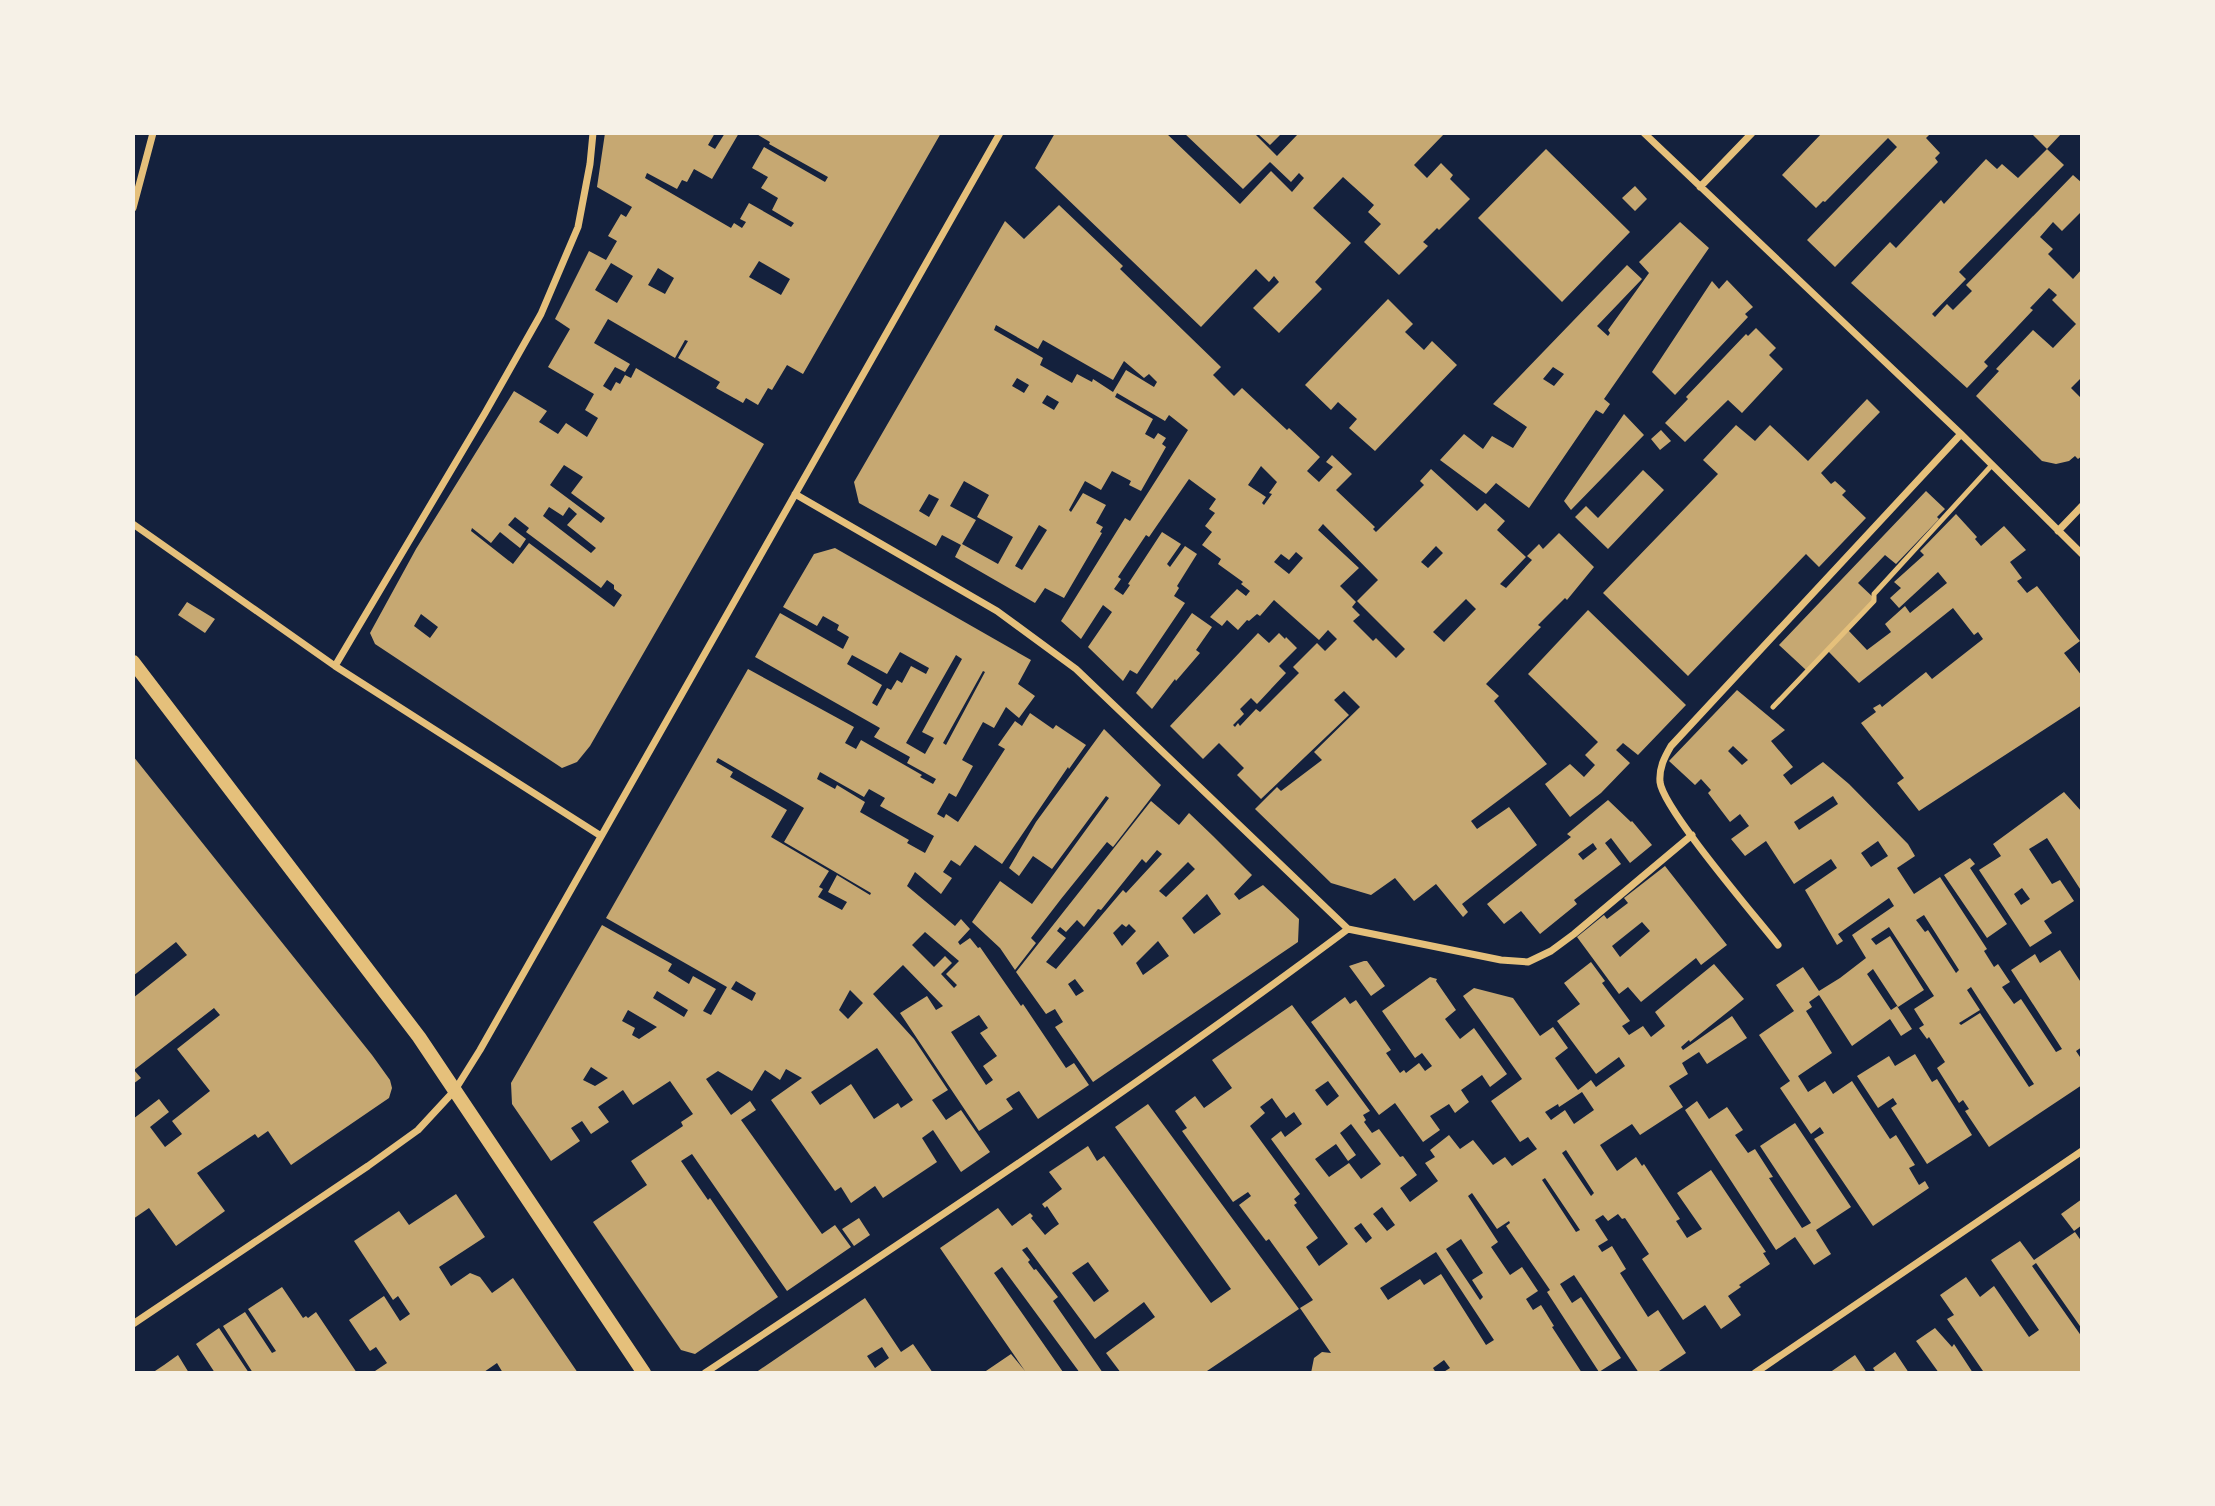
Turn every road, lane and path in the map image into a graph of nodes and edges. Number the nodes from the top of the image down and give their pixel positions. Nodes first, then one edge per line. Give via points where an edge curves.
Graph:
1 (153, 133) edge
2 (593, 133) edge
3 (1000, 133) edge
4 (1644, 133) edge
5 (1752, 133) edge
6 (1700, 187) junction
7 (133, 208) edge
8 (1961, 435) junction
9 (1992, 465) junction
10 (795, 494) junction
11 (2082, 506) edge
12 (133, 524) edge
13 (2058, 531) junction
14 (2082, 554) edge
15 (133, 662) edge
16 (335, 666) junction
17 (1773, 707) dead end
18 (1692, 835) junction
19 (601, 836) junction
20 (1348, 929) junction
21 (1778, 945) dead end
22 (455, 1090) junction
23 (2082, 1151) edge
24 (133, 1324) edge
25 (644, 1373) edge
26 (705, 1373) edge
27 (1755, 1373) edge

1 - 7 street
2 - 16 street via 578,226 541,314
3 - 10 street
4 - 6 street
5 - 6 street
6 - 8 street
8 - 9 street
8 - 18 street via 1671,746 1662,763 1660,783
9 - 13 street
9 - 17 lane via 1874,594 1874,601
10 - 19 street
10 - 20 street via 997,611 1076,669
11 - 13 street
12 - 16 street
13 - 14 street
15 - 22 main road
16 - 19 street
18 - 20 street via 1574,934 1528,962
18 - 21 street
19 - 22 street
20 - 26 street via 1117,1095
22 - 24 street via 407,1139
22 - 25 main road
23 - 27 street

